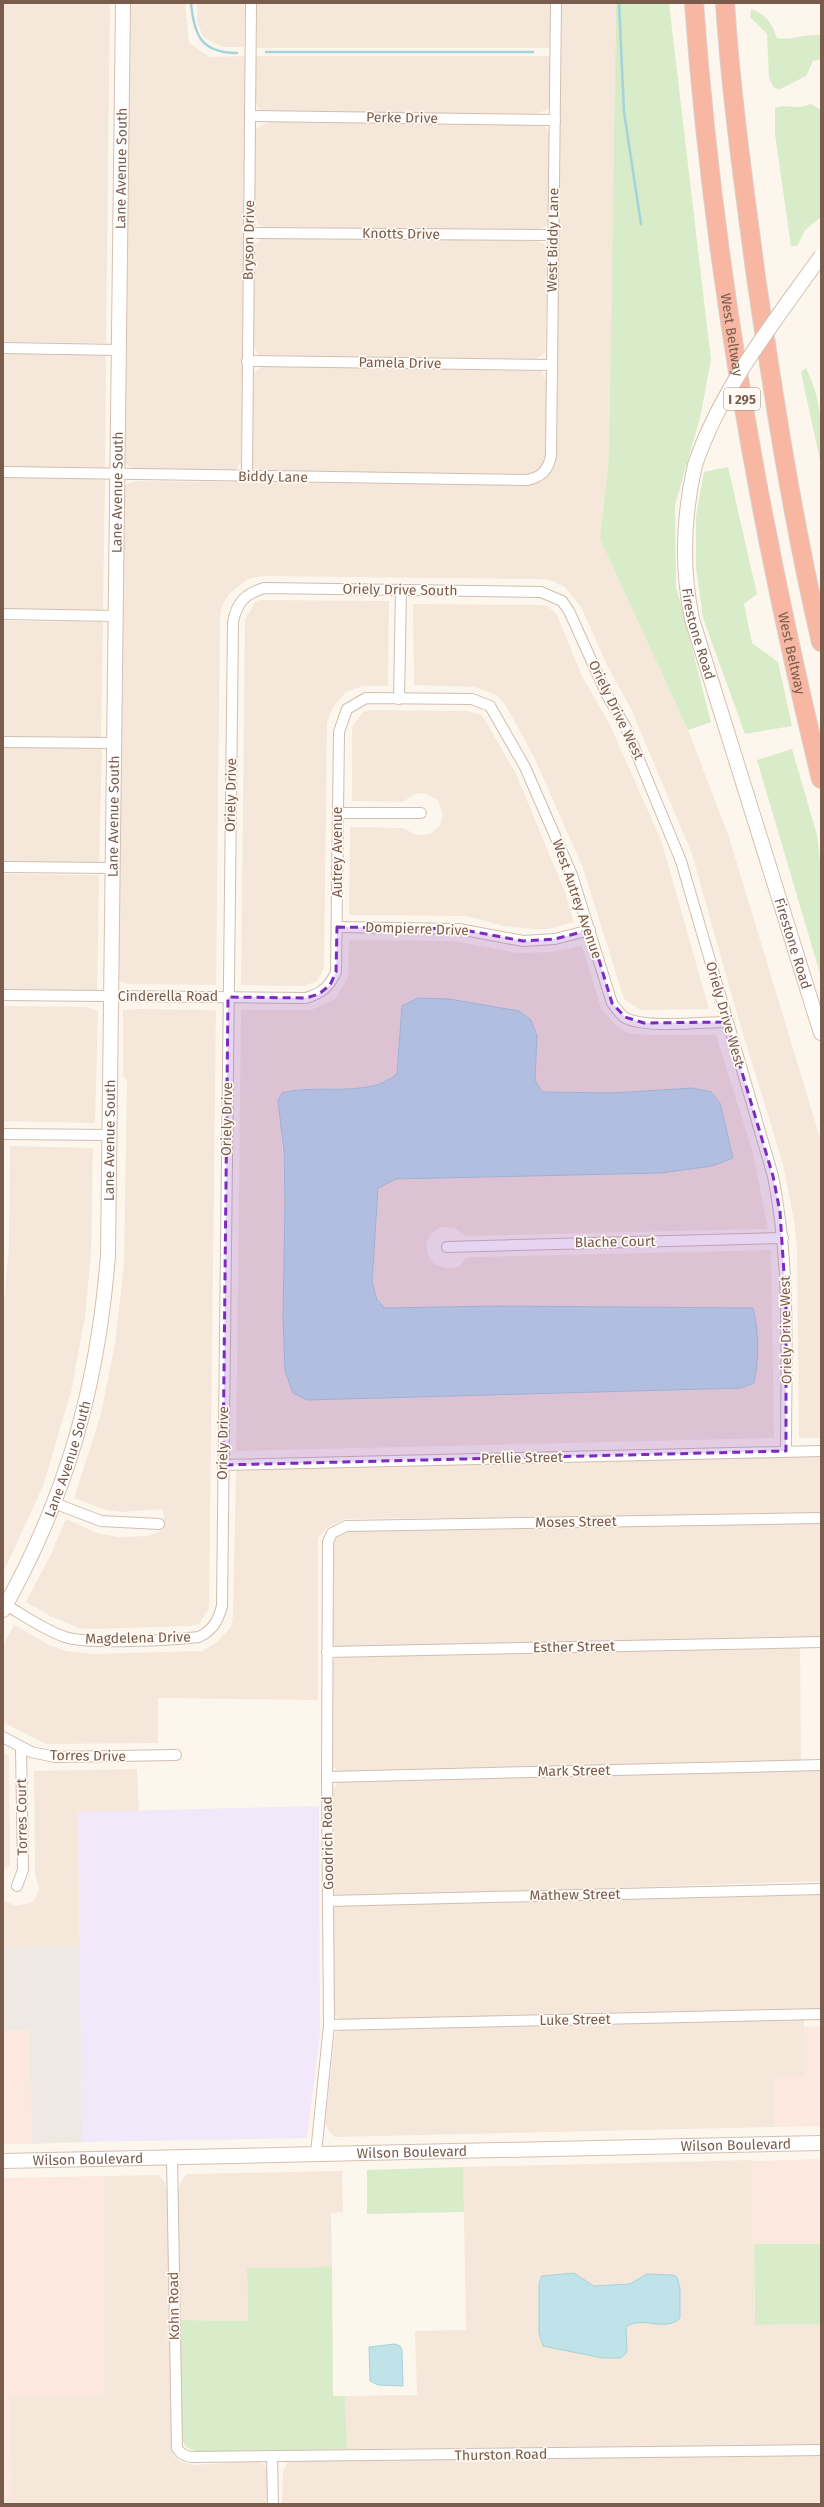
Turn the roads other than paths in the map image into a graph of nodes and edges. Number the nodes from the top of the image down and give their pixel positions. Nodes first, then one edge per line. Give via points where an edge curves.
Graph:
1 (123, 3) edge
2 (251, 3) edge
3 (556, 3) edge
4 (694, 8) edge
5 (725, 8) edge
6 (250, 116) junction
7 (555, 120) junction
8 (249, 232) junction
9 (553, 235) junction
10 (821, 256) edge
11 (3, 348) edge
12 (119, 350) junction
13 (247, 361) junction
14 (552, 365) junction
15 (3, 472) edge
16 (542, 474) joint
17 (117, 475) junction
18 (246, 476) junction
19 (401, 590) junction
20 (562, 601) joint
21 (239, 602) joint
22 (3, 614) edge
23 (116, 616) junction
24 (821, 642) edge
25 (399, 699) junction
26 (3, 742) edge
27 (114, 743) junction
28 (821, 780) edge
29 (338, 813) junction
30 (422, 813) dead end
31 (3, 867) edge
32 (113, 868) junction
33 (337, 927) junction
34 (590, 930) junction
35 (330, 985) joint
36 (3, 995) edge
37 (111, 996) junction
38 (228, 997) junction
39 (727, 1022) junction
40 (821, 1033) edge
41 (3, 1134) edge
42 (110, 1135) junction
43 (783, 1238) junction
44 (447, 1246) dead end
45 (786, 1451) junction
46 (821, 1451) edge
47 (223, 1465) junction
48 (54, 1503) junction
49 (821, 1518) edge
50 (159, 1524) dead end
51 (332, 1533) joint
52 (5, 1608) edge
53 (206, 1633) joint
54 (821, 1642) edge
55 (327, 1652) junction
56 (3, 1737) edge
57 (22, 1747) junction
58 (176, 1755) dead end
59 (821, 1765) edge
60 (327, 1777) junction
61 (17, 1886) dead end
62 (821, 1890) edge
63 (328, 1901) junction
64 (821, 2014) edge
65 (329, 2025) junction
66 (821, 2142) edge
67 (316, 2153) junction
68 (172, 2157) junction
69 (3, 2161) edge
70 (821, 2450) edge
71 (182, 2454) joint
72 (272, 2456) junction
73 (273, 2504) edge

1 - 12 street, Lane Avenue South
2 - 6 street, Bryson Drive
3 - 7 street, West Biddy Lane
4 - 28 highway, West Beltway / I 295 via 711,180 744,411 779,595
5 - 24 highway, I 295 via 743,181 768,364 782,450
6 - 7 street, Perke Drive
6 - 8 street, Bryson Drive
7 - 9 street, West Biddy Lane
8 - 9 street, Knotts Drive
8 - 13 street, Bryson Drive
9 - 14 street, West Biddy Lane
10 - 40 street, Firestone Road, bridge via 729,390 705,436 688,495 684,538 684,564 692,619
11 - 12 street
12 - 17 street, Lane Avenue South
13 - 14 street, Pamela Drive
13 - 18 street, Bryson Drive
14 - 16 street, West Biddy Lane via 551,456
15 - 17 street, Biddy Lane
16 - 18 street, Biddy Lane via 527,480
17 - 18 street, Biddy Lane
17 - 23 street, Lane Avenue South
19 - 20 street, Oriely Drive South via 541,592
19 - 21 street, Oriely Drive South via 264,588 250,593
19 - 25 street
20 - 39 street, Oriely Drive West via 607,695 626,728 667,821
21 - 38 street, Oriely Drive via 233,622
22 - 23 street
23 - 27 street, Lane Avenue South
25 - 29 street, Autrey Avenue via 366,698 347,709 342,718 339,732
25 - 34 street, West Autrey Avenue via 472,699 490,706 525,767 572,875
26 - 27 street
27 - 32 street, Lane Avenue South
29 - 30 street
29 - 33 street, Autrey Avenue
31 - 32 street
32 - 37 street, Lane Avenue South
33 - 34 street, Dompierre Drive via 459,928 523,941 555,939
33 - 35 street, Autrey Avenue via 336,972
34 - 39 street, West Autrey Avenue via 612,1003 625,1017 644,1023
35 - 38 street, Cinderella Road via 319,994 306,998
36 - 37 street, Cinderella Road
37 - 38 street, Cinderella Road
37 - 42 street, Lane Avenue South
38 - 47 street, Oriely Drive
39 - 43 street, Oriely Drive West via 773,1176
41 - 42 street
42 - 48 street, Lane Avenue South via 108,1254 99,1341 82,1421
43 - 44 street, Blache Court
43 - 45 street, Oriely Drive West via 786,1304
45 - 46 street, Prellie Street
45 - 47 street, Prellie Street
47 - 53 street, Oriely Drive via 222,1606 219,1619
48 - 50 street via 102,1521
48 - 52 street, Lane Avenue South
49 - 51 street, Moses Street via 346,1526
51 - 55 street, Goodrich Road via 328,1542
52 - 53 street, Magdelena Drive via 52,1631 76,1639 189,1638
54 - 55 street, Esther Street
55 - 60 street, Goodrich Road
56 - 57 street, Torres Drive
57 - 58 street, Torres Drive via 56,1757
57 - 61 street, Torres Court via 23,1870
59 - 60 street, Mark Street
60 - 63 street, Goodrich Road
62 - 63 street, Mathew Street
63 - 65 street, Goodrich Road
64 - 65 street, Luke Street
65 - 67 street, Goodrich Road
66 - 67 street, Wilson Boulevard
67 - 68 street, Wilson Boulevard
68 - 69 street, Wilson Boulevard
68 - 71 street, Kohn Road via 175,2400 177,2448
70 - 72 street, Thurston Road
71 - 72 street, Thurston Road via 190,2457
72 - 73 street

